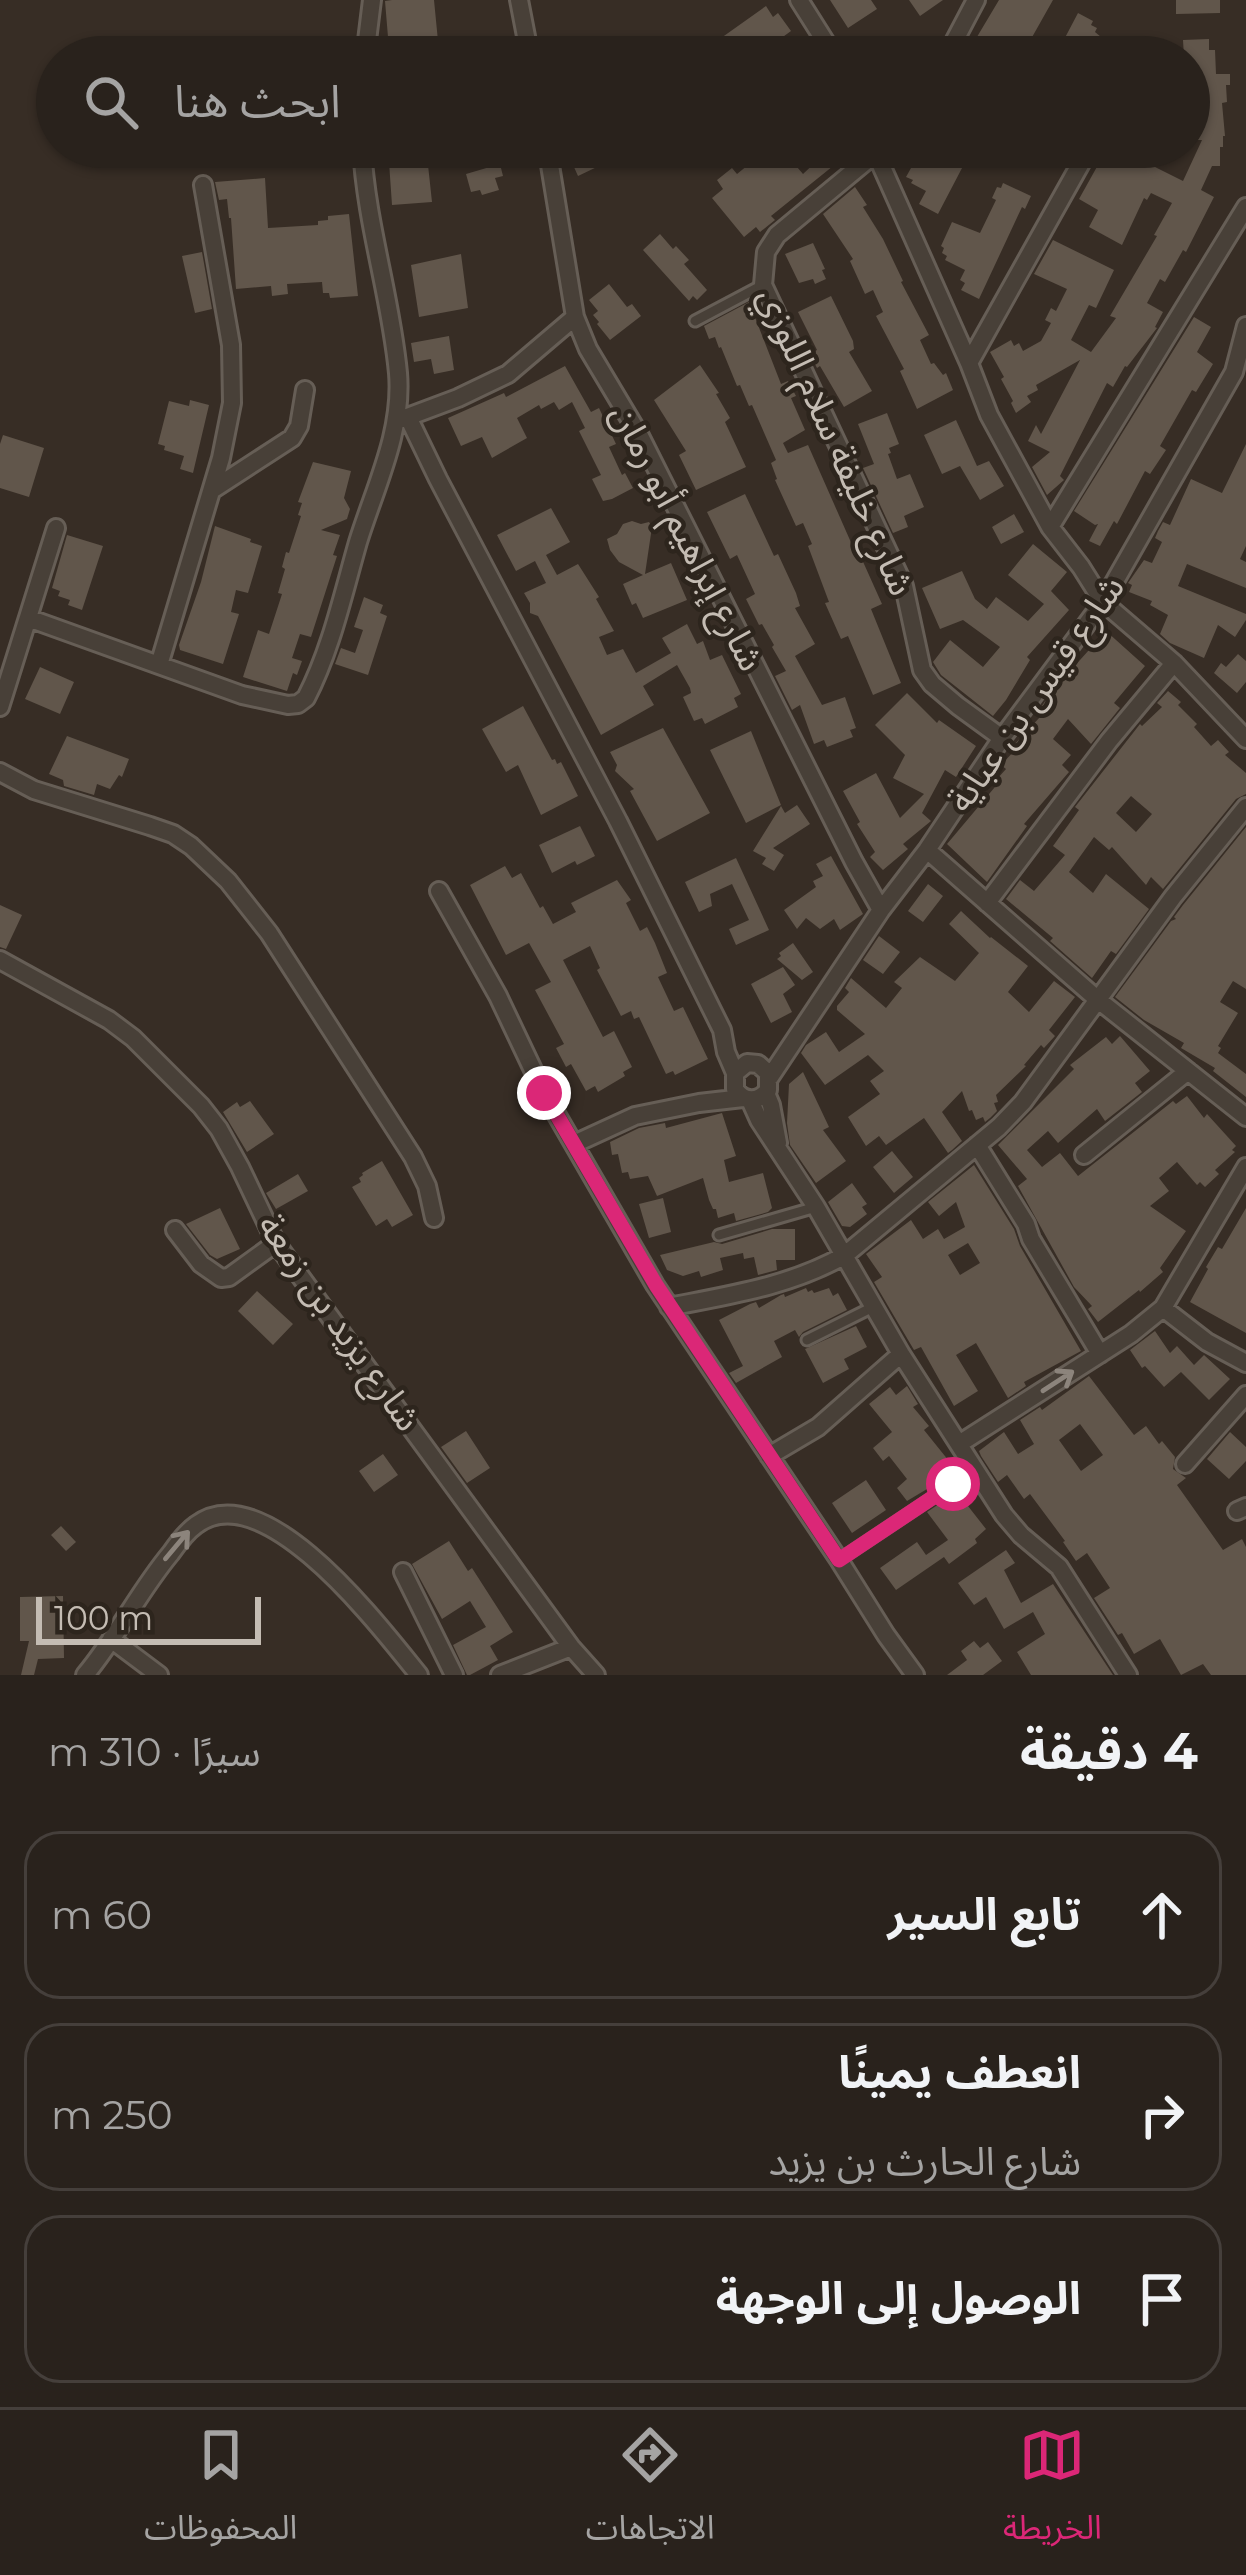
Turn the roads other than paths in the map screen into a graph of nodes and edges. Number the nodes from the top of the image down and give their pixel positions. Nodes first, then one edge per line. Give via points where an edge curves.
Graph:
1 (372, 0) edge
2 (519, 0) edge
3 (799, 0) edge
4 (976, 0) edge
5 (368, 36) edge
6 (526, 36) edge
7 (822, 36) edge
8 (957, 36) edge
9 (363, 168) edge
10 (550, 168) edge
11 (855, 168) edge
12 (885, 168) edge
13 (1078, 168) edge
14 (203, 185) dead end
15 (1246, 207) edge
16 (763, 284) junction
17 (575, 317) junction
18 (695, 321) dead end
19 (1246, 326) edge
20 (969, 363) junction
21 (305, 390) dead end
22 (402, 419) junction
23 (211, 491) junction
24 (1050, 527) junction
25 (56, 528) dead end
26 (1103, 602) junction
27 (28, 618) junction
28 (1174, 663) junction
29 (159, 665) junction
30 (0, 707) edge
31 (1003, 738) junction
32 (1246, 739) edge
33 (0, 772) edge
34 (1246, 807) edge
35 (927, 850) junction
36 (440, 891) dead end
37 (987, 903) junction
38 (881, 910) junction
39 (0, 960) edge
40 (1097, 999) junction
41 (1188, 1071) junction
42 (751, 1080) junction
43 (1246, 1117) edge
44 (574, 1144) junction
45 (977, 1144) junction
46 (1084, 1155) dead end
47 (1246, 1167) edge
48 (816, 1207) junction
49 (434, 1218) dead end
50 (176, 1230) dead end
51 (718, 1235) dead end
52 (276, 1243) junction
53 (845, 1255) junction
54 (875, 1306) junction
55 (669, 1307) junction
56 (1163, 1308) junction
57 (807, 1340) dead end
58 (902, 1354) junction
59 (1100, 1354) junction
60 (1246, 1363) edge
61 (1246, 1395) edge
62 (959, 1444) junction
63 (770, 1456) junction
64 (1185, 1464) dead end
65 (974, 1470) junction
66 (839, 1560) junction
67 (403, 1572) dead end
68 (111, 1639) junction
69 (571, 1647) junction
70 (85, 1675) edge
71 (159, 1675) edge
72 (419, 1675) edge
73 (454, 1675) edge
74 (500, 1675) edge
75 (596, 1675) edge
76 (915, 1675) edge
77 (1128, 1675) edge

1 - 5 street
2 - 6 street
3 - 7 street
4 - 8 street
9 - 22 street
10 - 17 street, شارع إبراهيم أبو رمان
11 - 16 street, شارع خليفة سلام اللوزي via 777,235
12 - 20 street
13 - 20 street
14 - 23 street via 233,377
15 - 24 street
16 - 18 lane
16 - 31 street, شارع خليفة سلام اللوزي via 904,586 922,670
17 - 22 street via 508,374
17 - 38 street, شارع إبراهيم أبو رمان
19 - 26 street, شارع قيس بن عباية via 1234,372
20 - 24 street
21 - 23 street via 292,438
22 - 29 street via 306,698 273,703
22 - 42 street
23 - 29 street
24 - 26 street
25 - 27 street
26 - 28 street
26 - 31 street, شارع قيس بن عباية
27 - 29 street
27 - 30 street
28 - 32 street
28 - 37 street
31 - 35 street, شارع قيس بن عباية
33 - 49 street via 172,834 228,881 413,1156
34 - 40 street
35 - 37 street
35 - 38 street, شارع قيس بن عباية
36 - 44 street
37 - 40 street
38 - 42 street, شارع قيس بن عباية via 794,1043
39 - 52 street, شارع يزيد بن زمعة via 109,1020 201,1106
40 - 41 street
40 - 45 street via 1011,1117
41 - 43 street
41 - 46 street
42 - 44 street
42 - 48 street via 759,1120
44 - 55 street
45 - 53 street
45 - 59 street
47 - 56 street
48 - 51 lane
48 - 53 street
50 - 52 street via 221,1278
52 - 69 street, شارع يزيد بن زمعة
53 - 54 street
53 - 55 street via 789,1281
54 - 57 lane
54 - 58 street
55 - 63 street
56 - 59 street
56 - 60 street
58 - 62 street
58 - 63 street via 836,1413
62 -> 59 street
61 - 64 street
62 - 65 street
63 - 66 street
65 - 66 lane
65 - 77 street via 1021,1535 1059,1567
66 - 76 street
67 - 73 street
68 - 70 street
68 - 71 street
68 -> 72 street via 192,1527 228,1515 256,1520 295,1543
69 - 74 street
69 - 75 street, شارع يزيد بن زمعة

